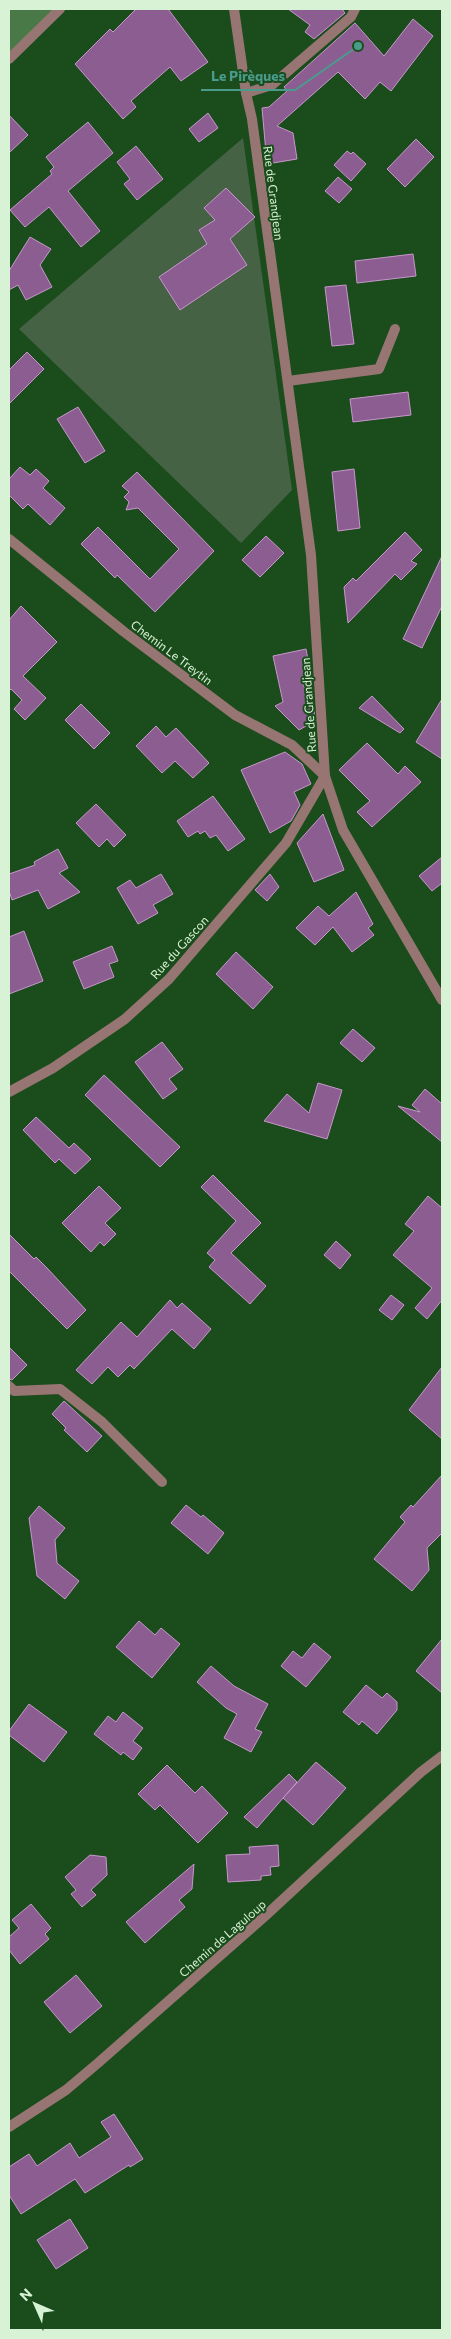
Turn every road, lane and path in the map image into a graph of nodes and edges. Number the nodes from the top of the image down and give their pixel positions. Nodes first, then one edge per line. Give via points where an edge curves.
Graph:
1 (60, 9) edge
2 (234, 9) edge
3 (355, 9) edge
4 (9, 59) edge
5 (246, 93) junction
6 (395, 329) dead end
7 (288, 381) junction
8 (9, 539) edge
9 (325, 776) junction
10 (442, 1000) edge
11 (9, 1092) edge
12 (9, 1386) edge
13 (162, 1482) dead end
14 (442, 1756) edge
15 (9, 2127) edge

1 - 4 street
2 - 5 street, Rue de Grandjean
3 - 5 street via 351,17 272,86
5 - 7 street, Rue de Grandjean
6 - 7 street via 379,369
7 - 9 street, Rue de Grandjean via 311,555
8 - 9 street, Chemin Le Treytin via 123,631 235,715 292,745
9 - 10 street, Rue de Grandjean via 343,830
9 - 11 street, Rue du Gascon via 286,843 168,979 125,1019 53,1068
12 - 13 street via 14,1391 60,1389 102,1422
14 - 15 street, Chemin de Laguloup via 98,2063 66,2090

